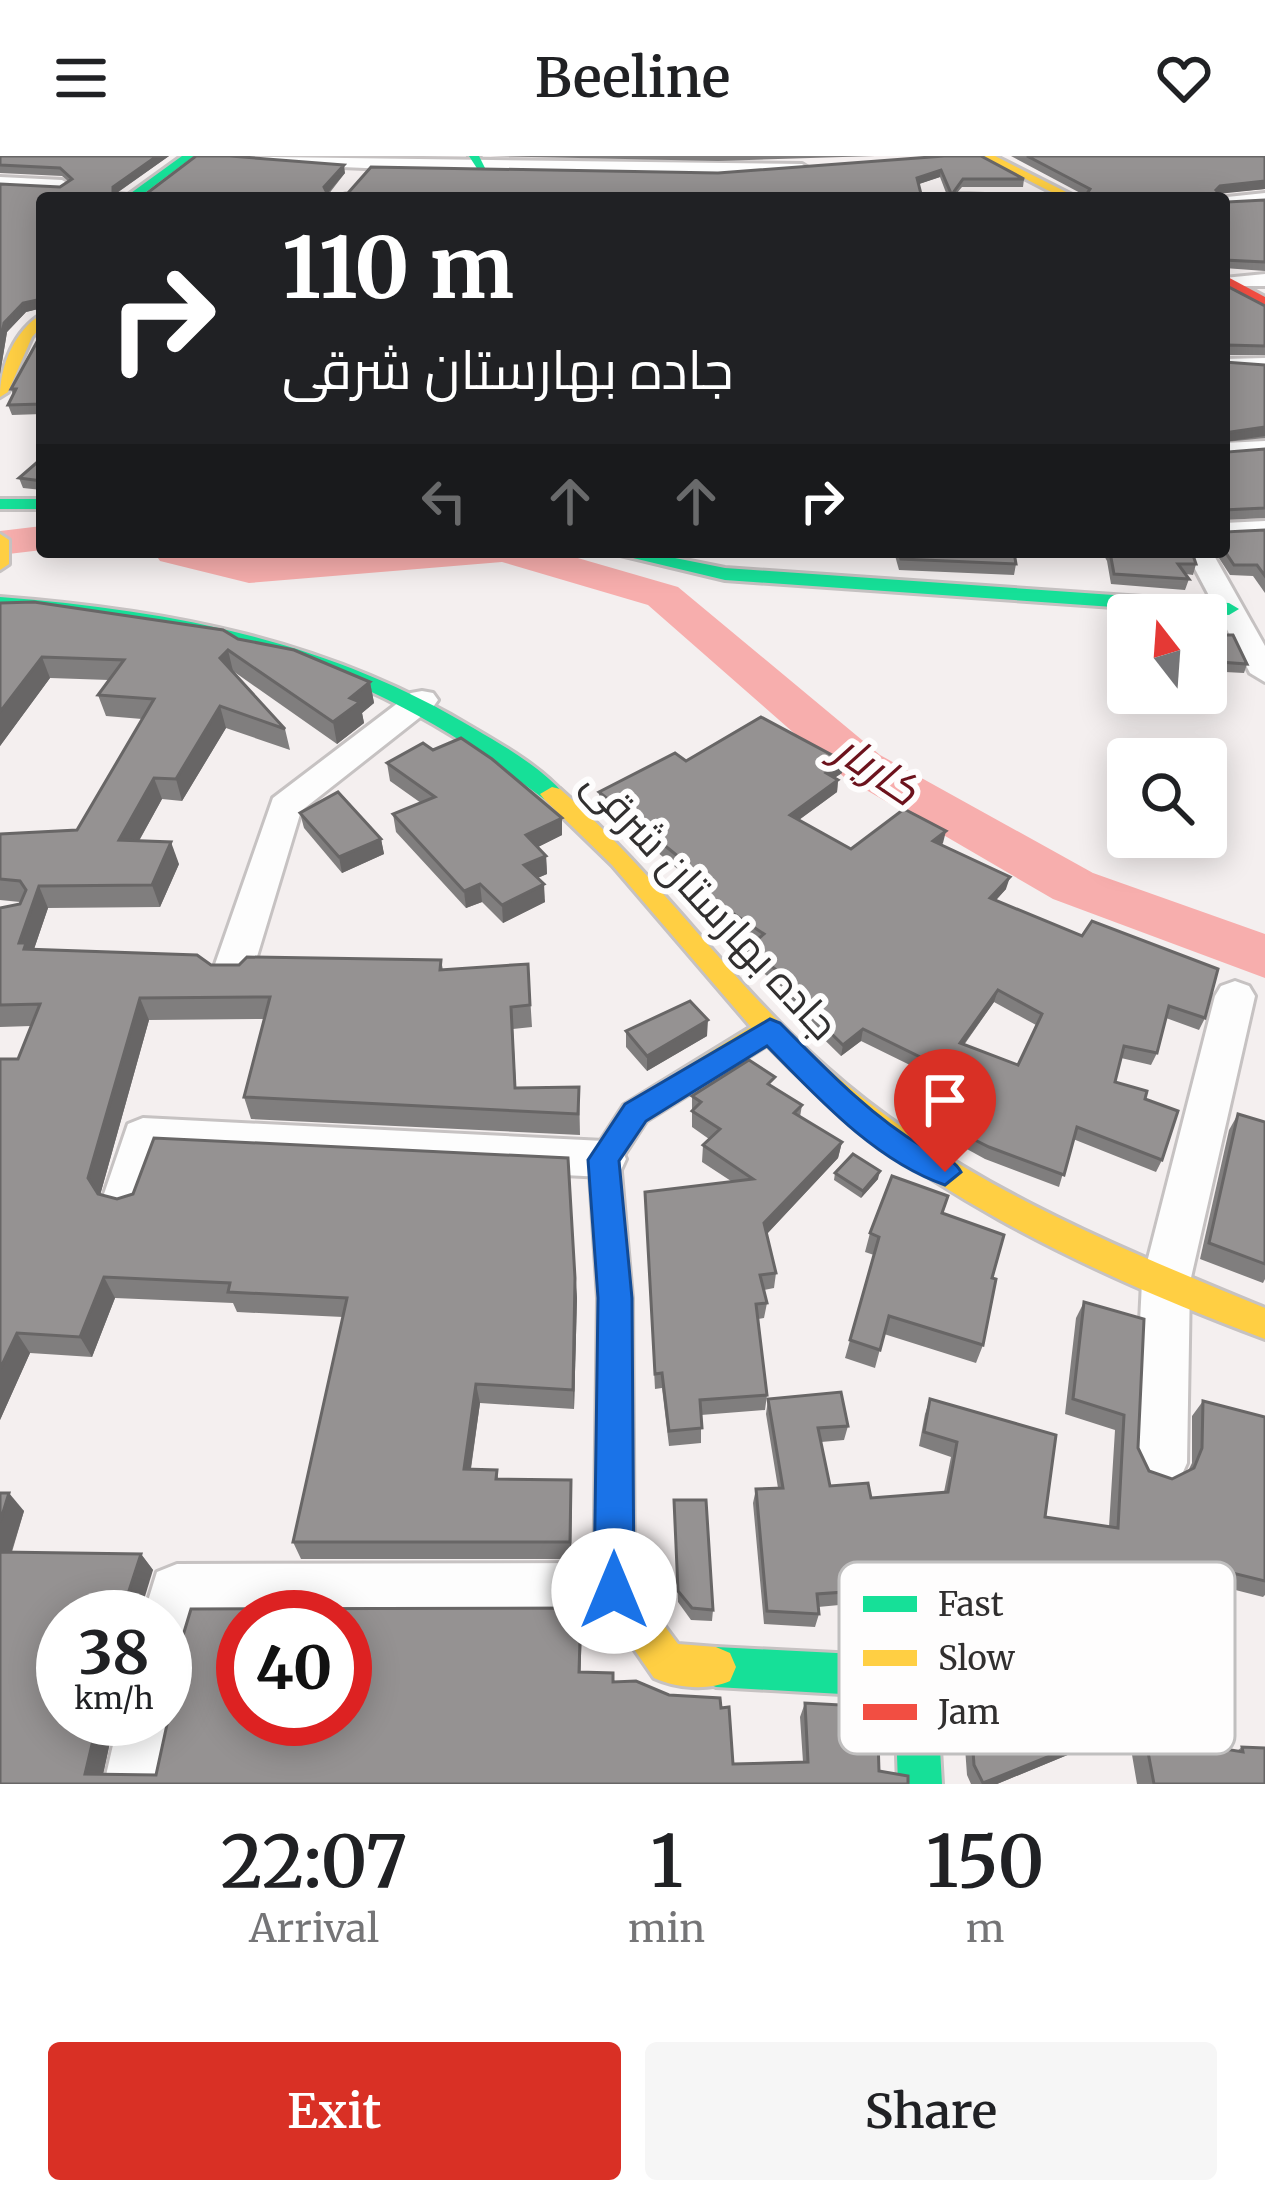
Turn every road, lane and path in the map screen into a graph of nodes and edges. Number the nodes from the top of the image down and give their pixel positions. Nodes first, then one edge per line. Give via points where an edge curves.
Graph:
1 (189, 156) edge
2 (203, 156) edge
3 (610, 156) edge
4 (986, 156) edge
5 (478, 162) edge
6 (366, 165) junction
7 (814, 168) edge
8 (718, 171) junction
9 (350, 180) dead end
10 (0, 182) edge
11 (62, 185) edge
12 (728, 190) edge
13 (138, 192) edge
14 (1060, 192) edge
15 (0, 197) edge
16 (36, 198) edge
17 (1265, 199) edge
18 (1230, 200) edge
19 (1230, 280) edge
20 (1265, 280) edge
21 (1230, 282) edge
22 (1265, 304) edge
23 (36, 331) edge
24 (1230, 364) edge
25 (1265, 364) edge
26 (0, 392) edge
27 (1265, 448) edge
28 (1230, 450) edge
29 (0, 504) edge
30 (36, 504) edge
31 (1265, 530) edge
32 (1230, 531) edge
33 (0, 540) edge
34 (646, 558) edge
35 (1201, 558) edge
36 (0, 560) edge
37 (0, 603) edge
38 (1229, 610) junction
39 (1265, 673) edge
40 (422, 700) junction
41 (232, 973) edge
42 (1235, 995) dead end
43 (770, 1030) junction
44 (604, 1160) junction
45 (126, 1197) edge
46 (1166, 1282) junction
47 (1265, 1324) edge
48 (1160, 1463) dead end
49 (614, 1591) junction
50 (192, 1592) edge
51 (839, 1674) edge
52 (143, 1746) edge
53 (919, 1754) edge
54 (134, 1784) edge
55 (920, 1784) edge

1 - 13 street
2 - 6 street
3 - 5 street
4 - 14 street
5 - 6 street
5 - 8 street via 562,176
6 - 9 street
7 - 8 street
8 - 12 street
10 - 11 street
15 - 16 street
17 - 18 street
19 - 20 street
21 - 22 street
23 - 26 street
24 - 25 street
27 - 28 street
29 - 30 street
31 - 32 street
33 - 36 street
34 - 38 street via 725,574
35 - 38 street
37 - 40 street, جاده بهارستان شرقی via 193,622 356,668
38 - 39 street
40 - 41 street via 285,806
40 - 43 street, جاده بهارستان شرقی via 577,815
42 - 46 street
43 - 44 street via 635,1113
43 - 46 street, جاده بهارستان شرقی via 909,1154
44 - 45 street via 143,1136
44 - 49 street via 615,1298
46 - 47 street, جاده بهارستان شرقی
46 - 48 street
49 - 50 street
49 - 51 street via 668,1664
52 - 54 street
53 - 55 street

